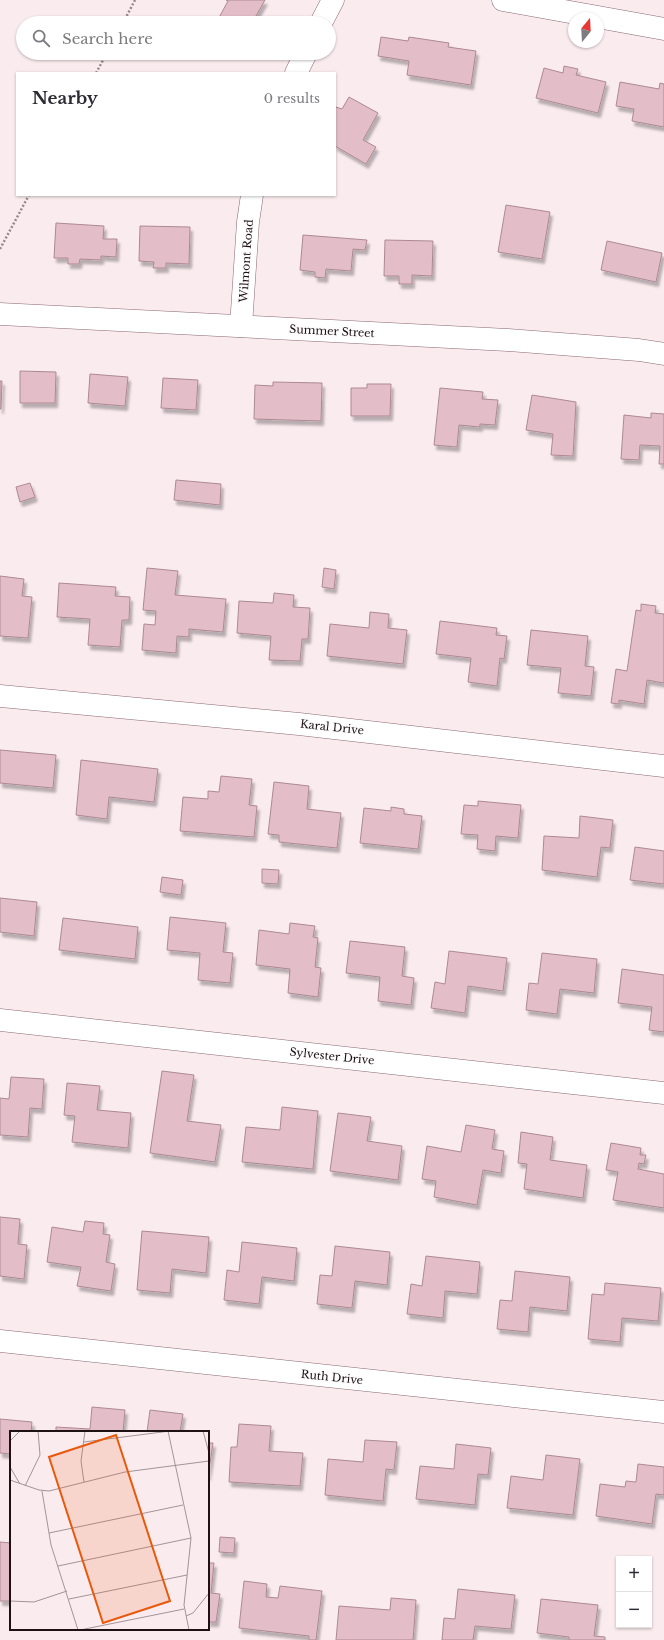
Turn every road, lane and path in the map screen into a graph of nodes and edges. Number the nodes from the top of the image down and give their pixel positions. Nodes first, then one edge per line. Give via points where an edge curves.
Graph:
1 (135, 0) edge
2 (333, 0) edge
3 (502, 0) edge
4 (127, 16) edge
5 (325, 16) edge
6 (664, 30) edge
7 (103, 60) edge
8 (302, 60) edge
9 (97, 72) edge
10 (296, 72) edge
11 (28, 196) edge
12 (252, 196) edge
13 (0, 249) edge
14 (0, 314) edge
15 (241, 326) junction
16 (664, 354) edge
17 (0, 696) edge
18 (664, 766) edge
19 (0, 1020) edge
20 (664, 1093) edge
21 (0, 1341) edge
22 (664, 1412) edge

1 - 4 path
2 - 5 street
3 - 6 street
7 - 9 path
8 - 10 street
11 - 13 path
12 - 15 street, Wilmont Road
14 - 15 street, Summer Street
15 - 16 street, Summer Street via 555,343
17 - 18 street, Karal Drive via 299,724
19 - 20 street, Sylvester Drive
21 - 22 street, Ruth Drive

